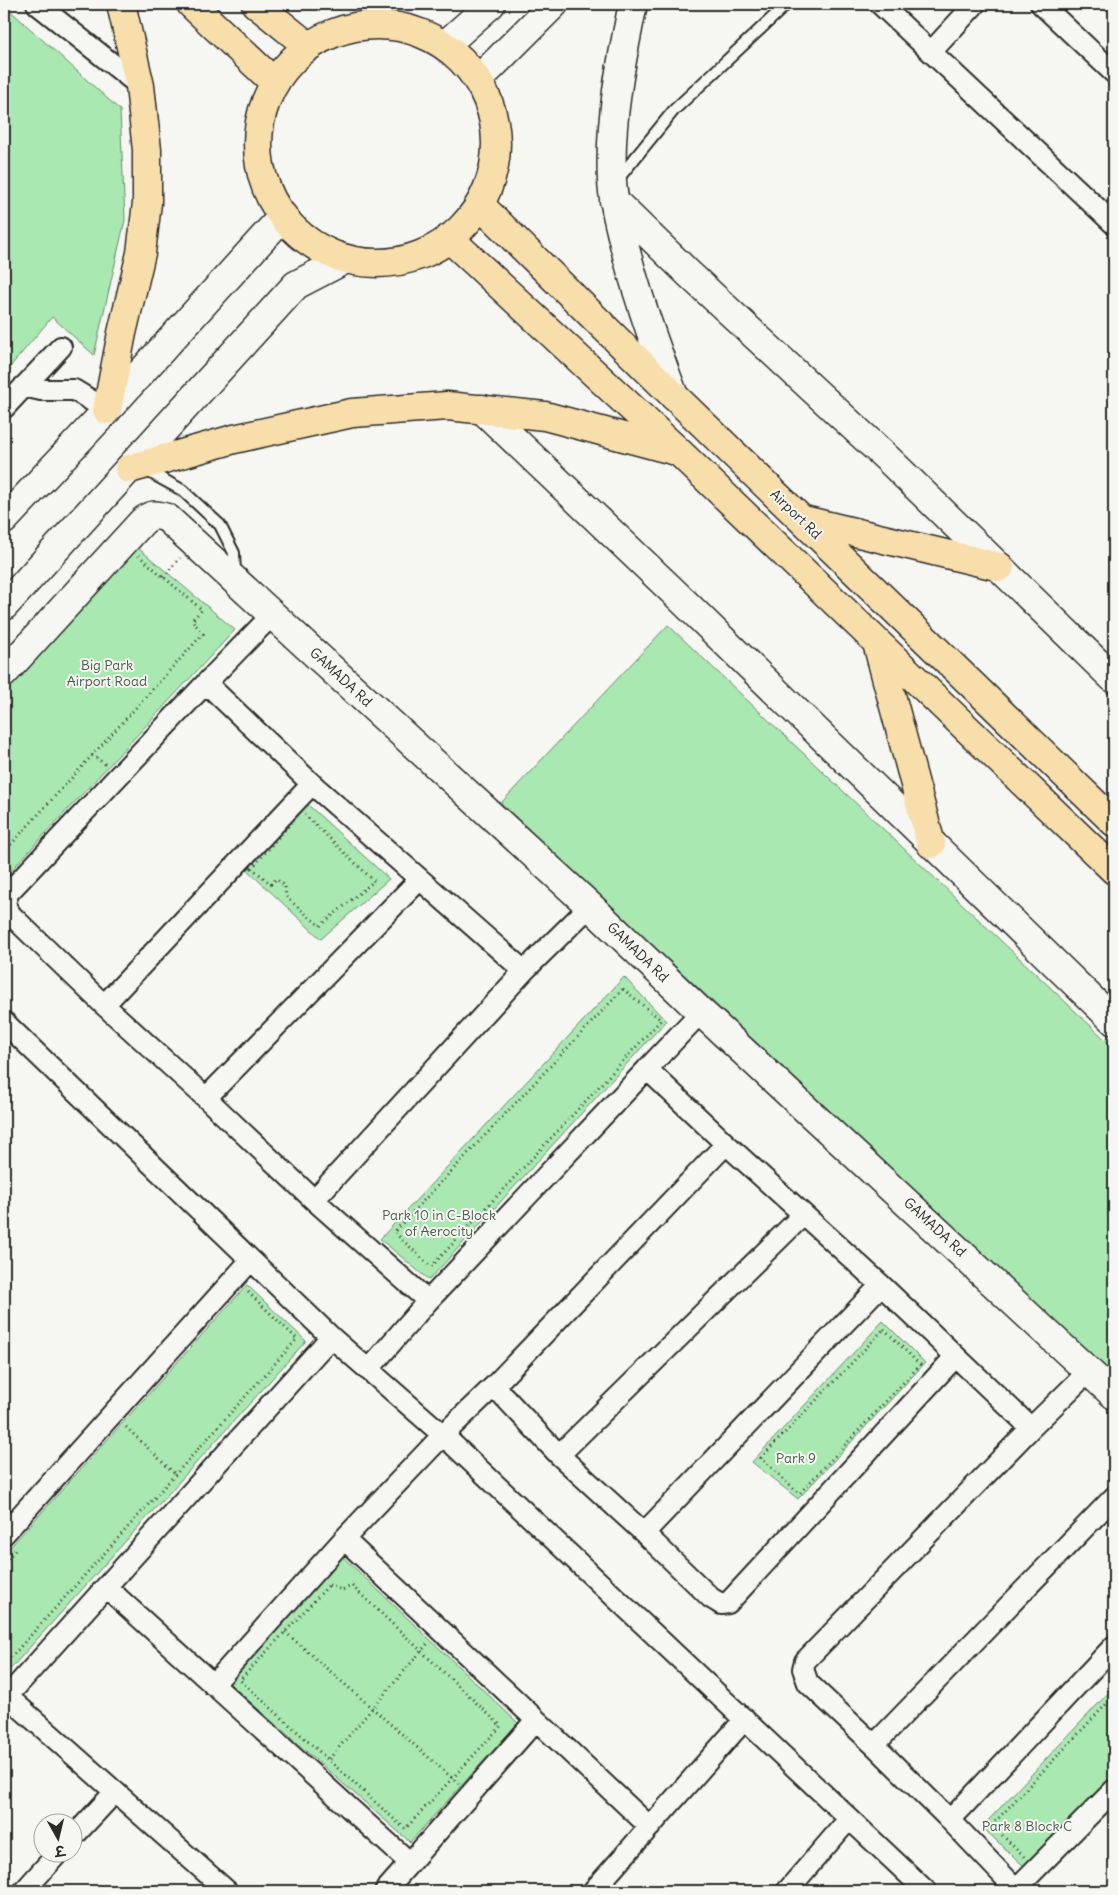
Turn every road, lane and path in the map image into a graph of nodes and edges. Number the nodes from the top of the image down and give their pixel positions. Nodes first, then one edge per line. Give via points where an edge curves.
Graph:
1 (37, 4) edge
2 (121, 4) edge
3 (191, 4) edge
4 (256, 4) edge
5 (491, 4) edge
6 (554, 4) edge
7 (633, 4) edge
8 (787, 4) edge
9 (880, 4) edge
10 (975, 4) edge
11 (1041, 4) edge
12 (446, 45) junction
13 (308, 46) junction
14 (931, 52) junction
15 (1114, 73) edge
16 (478, 80) junction
17 (275, 83) junction
18 (140, 86) junction
19 (613, 194) junction
20 (480, 205) junction
21 (282, 216) junction
22 (1114, 224) edge
23 (449, 238) junction
24 (346, 259) junction
25 (61, 347) dead end
26 (24, 386) junction
27 (674, 396) junction
28 (4, 408) edge
29 (482, 409) junction
30 (107, 410) junction
31 (679, 452) junction
32 (129, 469) junction
33 (4, 520) edge
34 (802, 520) junction
35 (137, 554) dead end
36 (1000, 567) junction
37 (235, 580) junction
38 (4, 606) edge
39 (273, 614) junction
40 (877, 642) junction
41 (1114, 678) edge
42 (7, 682) edge
43 (206, 683) junction
44 (4, 699) edge
45 (312, 784) junction
46 (301, 811) joint
47 (1114, 822) edge
48 (931, 844) junction
49 (4, 852) edge
50 (1114, 870) edge
51 (419, 880) junction
52 (590, 906) junction
53 (524, 971) junction
54 (104, 1005) junction
55 (701, 1012) junction
56 (4, 1022) edge
57 (1114, 1022) edge
58 (647, 1070) junction
59 (206, 1098) junction
60 (726, 1144) junction
61 (314, 1200) junction
62 (803, 1215) junction
63 (251, 1260) junction
64 (431, 1268) joint
65 (881, 1284) junction
66 (241, 1299) dead end
67 (428, 1301) junction
68 (331, 1338) junction
69 (955, 1357) junction
70 (920, 1365) joint
71 (368, 1370) junction
72 (1089, 1371) junction
73 (494, 1386) junction
74 (1114, 1395) edge
75 (132, 1420) dead end
76 (1031, 1428) junction
77 (443, 1435) junction
78 (559, 1455) junction
79 (175, 1474) junction
80 (1113, 1500) edge
81 (644, 1533) junction
82 (344, 1539) junction
83 (10, 1541) edge
84 (4, 1562) edge
85 (106, 1587) junction
86 (278, 1626) junction
87 (1114, 1646) edge
88 (421, 1650) junction
89 (4, 1664) edge
90 (213, 1685) junction
91 (1114, 1696) edge
92 (6, 1698) edge
93 (372, 1708) junction
94 (745, 1719) junction
95 (536, 1720) junction
96 (874, 1745) junction
97 (329, 1759) junction
98 (452, 1778) junction
99 (1114, 1790) edge
100 (115, 1792) junction
101 (470, 1794) junction
102 (849, 1819) junction
103 (950, 1820) junction
104 (82, 1827) edge
105 (650, 1827) junction
106 (50, 1862) edge
107 (1029, 1862) dead end
108 (410, 1863) junction
109 (1017, 1890) edge
110 (24, 1891) edge
111 (227, 1891) edge
112 (385, 1891) edge
113 (593, 1891) edge
114 (787, 1891) edge
115 (926, 1891) edge

1 - 18 street
2 - 18 main road
3 - 17 main road
4 - 13 main road
5 - 12 street
6 - 16 street
7 - 19 street via 617,91
8 - 19 lane via 674,110
9 - 14 street
10 - 14 street
11 - 15 street
12 - 13 main road via 414,29 379,24 344,28
12 - 16 main road via 471,68
13 - 17 main road via 286,66
14 - 22 street
16 - 20 main road via 489,98 497,133 495,168
17 - 21 main road via 267,95 258,128 258,162 268,195
18 - 30 main road via 147,203 141,253
19 - 27 street via 636,288
19 - 36 street via 689,274
20 - 23 main road via 462,229
20 - 27 main road, Airport Rd
21 - 24 main road via 314,246
21 - 30 street
23 - 24 main road via 437,248 408,260 377,264
23 - 31 main road
24 - 32 street via 296,285
25 - 26 street
26 - 28 street
26 - 30 street via 41,390 74,390
27 - 34 main road, Airport Rd
29 - 31 main road via 545,416
29 - 32 main road via 447,406 352,413 234,439
29 - 48 street
30 - 33 street
31 - 40 main road
32 - 37 lane via 152,473 182,490 220,525 234,553
32 - 38 street
34 - 36 main road
34 - 47 main road, Airport Rd
35 - 49 path via 202,610 192,620 203,634
36 - 41 street
37 - 39 street, GAMADA Rd
37 - 42 street, GAMADA Rd via 167,518 149,516
39 - 43 street
39 - 52 street, GAMADA Rd
40 - 48 main road
40 - 50 main road
42 - 44 path
43 - 45 street
43 - 54 street via 10,892 5,902 12,916
45 - 51 street
45 - 54 street
46 - 46 path via 252,868 271,884 276,879 285,886 286,897 320,926 374,880
48 - 57 street
51 - 53 street
51 - 59 street
52 - 53 street
52 - 55 street, GAMADA Rd
53 - 61 street
54 - 59 street
55 - 58 street
55 - 72 street, GAMADA Rd
56 - 63 street
58 - 60 street
58 - 67 street
59 - 61 street
60 - 62 street
60 - 73 street
61 - 67 street
62 - 65 street
62 - 78 street
63 - 68 street
63 - 83 street
64 - 64 path via 394,1232 623,989 662,1020
65 - 69 street
65 - 81 street
66 - 79 path via 248,1292 297,1339
67 - 71 street
68 - 71 street
68 - 85 street
69 - 76 street
69 - 81 street via 728,1603 721,1604 711,1598
70 - 70 path via 799,1494 761,1458 884,1329
71 - 77 street
72 - 74 street, GAMADA Rd
72 - 76 street
73 - 77 street
73 - 78 street
75 - 79 path via 126,1427
76 - 96 street via 805,1661 803,1669 808,1682
77 - 82 street
77 - 94 street
78 - 81 street
79 - 89 path
80 - 96 street
82 - 86 street
82 - 95 street
83 - 84 path
85 - 90 street
85 - 92 street
86 - 88 path via 329,1585 342,1590 352,1586
86 - 90 street
86 - 93 path
86 - 97 path via 240,1680
87 - 103 street
88 - 93 path
88 - 98 path via 501,1726
90 - 108 street
91 - 107 path via 992,1825
92 - 100 street
93 - 97 path
93 - 98 path
94 - 102 street
94 - 105 street
95 - 101 street
95 - 105 street
96 - 103 street
97 - 98 path via 405,1828
98 - 101 path
99 - 109 street
100 - 104 street
100 - 111 street
101 - 108 street
102 - 114 street
102 - 115 street
103 - 109 street
105 - 113 street
106 - 110 street
108 - 112 street

